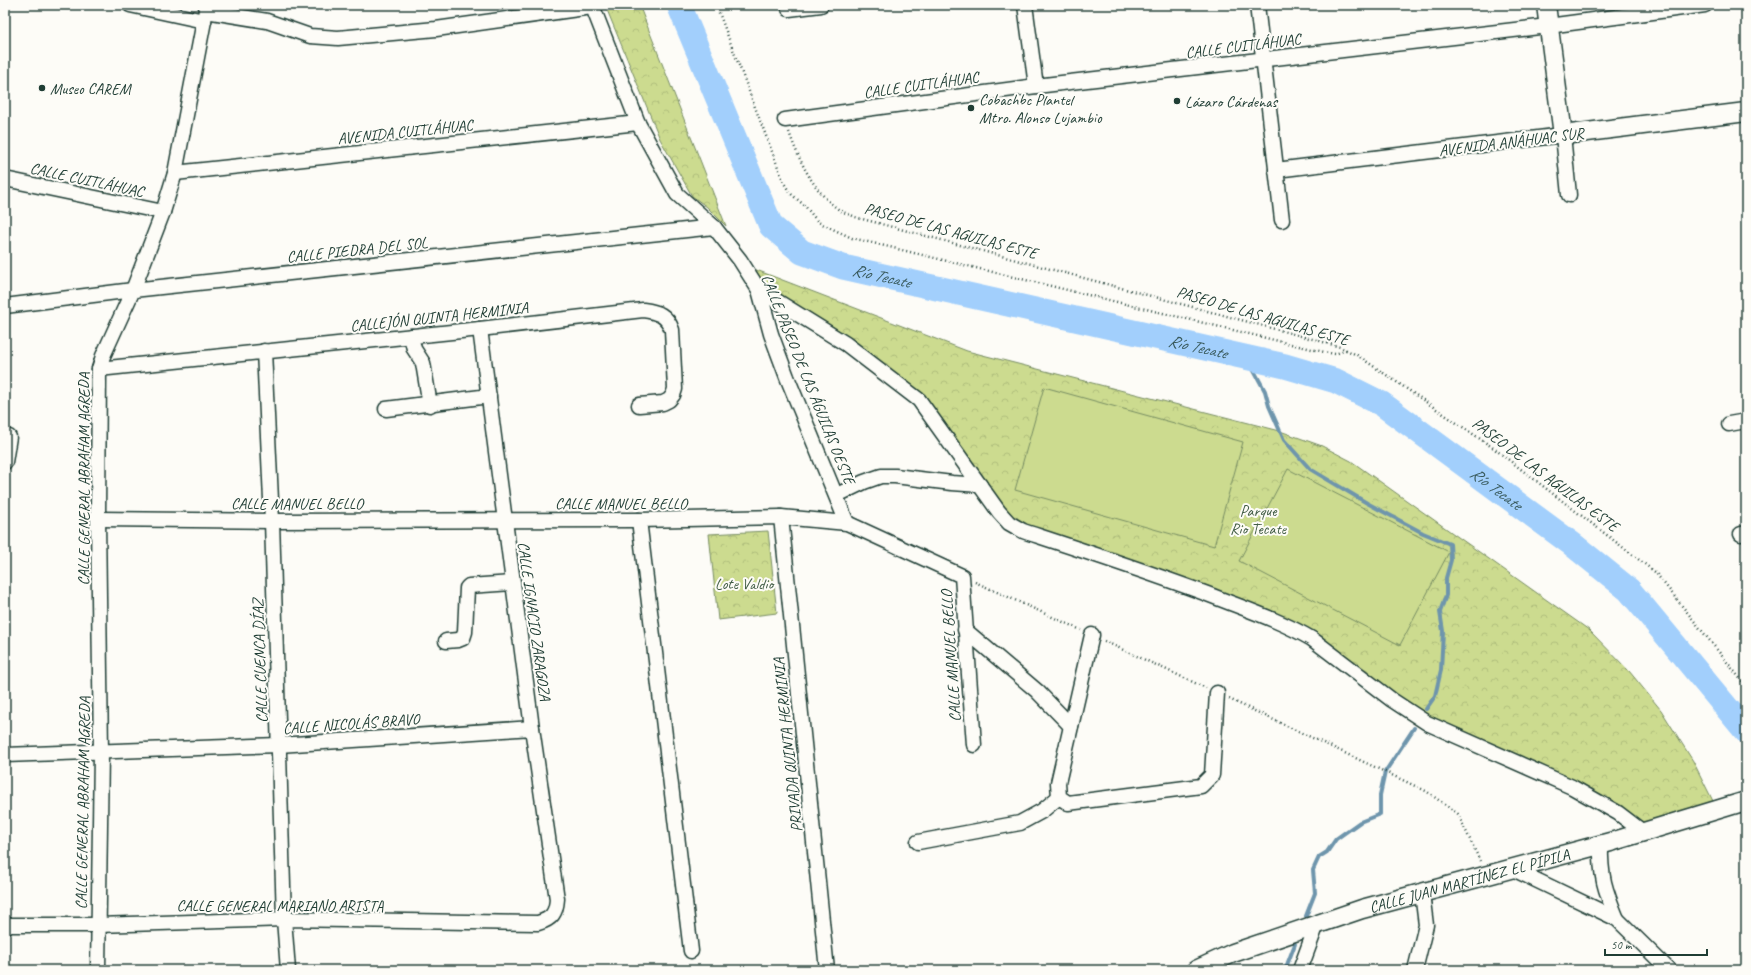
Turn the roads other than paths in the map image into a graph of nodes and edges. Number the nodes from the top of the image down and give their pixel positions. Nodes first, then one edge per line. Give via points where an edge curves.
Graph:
1 (130, 5) edge
2 (821, 5) edge
3 (1026, 5) edge
4 (1256, 5) edge
5 (1546, 5) edge
6 (1705, 5) edge
7 (592, 6) edge
8 (154, 7) edge
9 (789, 9) dead end
10 (206, 12) edge
11 (1548, 26) junction
12 (1263, 60) junction
13 (1036, 86) junction
14 (1746, 112) edge
15 (785, 120) road end
16 (638, 123) junction
17 (1563, 135) junction
18 (1276, 170) junction
19 (175, 173) junction
20 (5, 179) edge
21 (1569, 195) dead end
22 (163, 212) junction
23 (1282, 220) dead end
24 (714, 227) junction
25 (133, 290) junction
26 (759, 290) junction
27 (5, 306) edge
28 (480, 329) junction
29 (411, 336) junction
30 (264, 351) junction
31 (99, 369) junction
32 (489, 396) junction
33 (430, 405) junction
34 (639, 405) dead end
35 (386, 409) dead end
36 (1746, 421) edge
37 (1729, 424) dead end
38 (9, 437) dead end
39 (5, 462) edge
40 (980, 485) junction
41 (837, 495) junction
42 (782, 517) junction
43 (98, 519) junction
44 (504, 520) junction
45 (639, 520) junction
46 (272, 521) junction
47 (848, 524) junction
48 (512, 582) junction
49 (965, 630) junction
50 (1092, 635) road end
51 (446, 641) dead end
52 (1217, 693) road end
53 (1071, 726) junction
54 (532, 728) junction
55 (279, 745) junction
56 (974, 745) dead end
57 (101, 752) junction
58 (5, 755) edge
59 (1059, 797) junction
60 (1746, 801) edge
61 (1643, 832) junction
62 (918, 842) dead end
63 (1601, 844) junction
64 (1513, 868) junction
65 (1422, 893) junction
66 (553, 916) joint
67 (284, 919) junction
68 (1617, 919) junction
69 (1317, 924) junction
70 (5, 925) edge
71 (98, 925) junction
72 (691, 951) dead end
73 (98, 970) edge
74 (288, 970) edge
75 (827, 970) edge
76 (1196, 970) edge
77 (1300, 970) edge
78 (1415, 970) edge
79 (1669, 970) edge

1 - 8 street
2 - 9 street
3 - 13 street
4 - 12 street
5 - 11 main road
6 - 11 street, CALLE CUITLÁHUAC
7 - 10 street via 436,29 338,38 310,36 267,21
7 - 16 street, CALLE PASEO DE LAS ÁGUILAS OESTE
8 - 10 street
10 - 19 street, CALLE GENERAL ABRAHAM AGREDA
11 - 12 street, CALLE CUITLÁHUAC
11 - 17 main road
12 - 13 street, CALLE CUITLÁHUAC
12 - 18 street
13 - 15 street, CALLE CUITLÁHUAC
14 - 17 main road, AVENIDA ANÁHUAC SUR
16 - 19 street, AVENIDA CUITLÁHUAC
16 - 24 street, CALLE PASEO DE LAS ÁGUILAS OESTE via 677,194
17 - 18 street, AVENIDA ANÁHUAC SUR
17 - 21 street
18 - 23 street
19 - 22 street, CALLE GENERAL ABRAHAM AGREDA
20 - 22 street, CALLE CUITLÁHUAC
22 - 25 street, CALLE GENERAL ABRAHAM AGREDA
24 - 25 street, CALLE PIEDRA DEL SOL
24 - 26 street, CALLE PASEO DE LAS ÁGUILAS OESTE
25 - 27 street, CALLE PIEDRA DEL SOL
25 - 31 street, CALLE GENERAL ABRAHAM AGREDA
26 - 40 street via 846,344 919,400
26 - 41 street, CALLE PASEO DE LAS ÁGUILAS OESTE via 787,377
28 - 29 street, CALLEJÓN QUINTA HERMINIA
28 - 32 street, CALLE IGNACIO ZARAGOZA
28 - 34 street, CALLEJÓN QUINTA HERMINIA via 643,310 663,315 672,330 675,389 669,400 663,403
29 - 30 street, CALLEJÓN QUINTA HERMINIA
29 - 33 street via 414,349 423,363
30 - 31 street, CALLEJÓN QUINTA HERMINIA
30 - 46 street, CALLE CUENCA DÍAZ
31 - 43 street, CALLE GENERAL ABRAHAM AGREDA
32 - 33 street
32 - 44 street, CALLE IGNACIO ZARAGOZA
33 - 35 street
36 - 37 street
38 - 39 street
40 - 41 street via 881,476
40 - 61 street via 1009,523 1023,531 1174,581 1298,631 1427,723 1572,787 1618,813
41 - 47 street, CALLE PASEO DE LAS ÁGUILAS OESTE
42 - 45 street, CALLE MANUEL BELLO
42 - 47 street, CALLE MANUEL BELLO
42 - 75 street, PRIVADA QUINTA HERMINIA
43 - 46 street, CALLE MANUEL BELLO
43 - 57 street, CALLE GENERAL ABRAHAM AGREDA
44 - 45 street, CALLE MANUEL BELLO
44 - 46 street, CALLE MANUEL BELLO
44 - 48 street, CALLE IGNACIO ZARAGOZA
45 - 72 street
46 - 55 street, CALLE CUENCA DÍAZ
47 - 49 street, CALLE MANUEL BELLO via 962,576
48 - 51 street via 469,586 466,632 463,638
48 - 54 street, CALLE IGNACIO ZARAGOZA
49 - 53 street via 1037,691
49 - 56 street, CALLE MANUEL BELLO
50 - 53 street
52 - 59 street via 1212,775 1201,786 1068,803
53 - 59 street via 1058,783
54 - 55 street, CALLE NICOLÁS BRAVO
54 - 66 street, CALLE IGNACIO ZARAGOZA via 557,898
55 - 57 street, CALLE NICOLÁS BRAVO
55 - 67 street, CALLE CUENCA DÍAZ
57 - 58 street, CALLE NICOLÁS BRAVO
57 - 71 street, CALLE GENERAL ABRAHAM AGREDA
59 - 62 street via 1042,811 1020,823
60 - 61 main road, CALLE JUAN MARTÍNEZ EL PÍPILA
61 - 63 main road, CALLE JUAN MARTÍNEZ EL PÍPILA
63 - 64 main road, CALLE JUAN MARTÍNEZ EL PÍPILA
63 - 68 street via 1600,867
64 - 65 main road, CALLE JUAN MARTÍNEZ EL PÍPILA
64 - 68 street
65 - 69 main road, CALLE JUAN MARTÍNEZ EL PÍPILA
65 - 78 street via 1426,925
66 - 67 street, CALLE GENERAL MARIANO ARISTA via 538,923
67 - 71 street, CALLE GENERAL MARIANO ARISTA
67 - 74 street, CALLE CUENCA DÍAZ
68 - 79 street
69 - 76 main road, CALLE JUAN MARTÍNEZ EL PÍPILA via 1233,953
69 - 77 street
70 - 71 street, CALLE GENERAL MARIANO ARISTA
71 - 73 street, CALLE GENERAL ABRAHAM AGREDA

